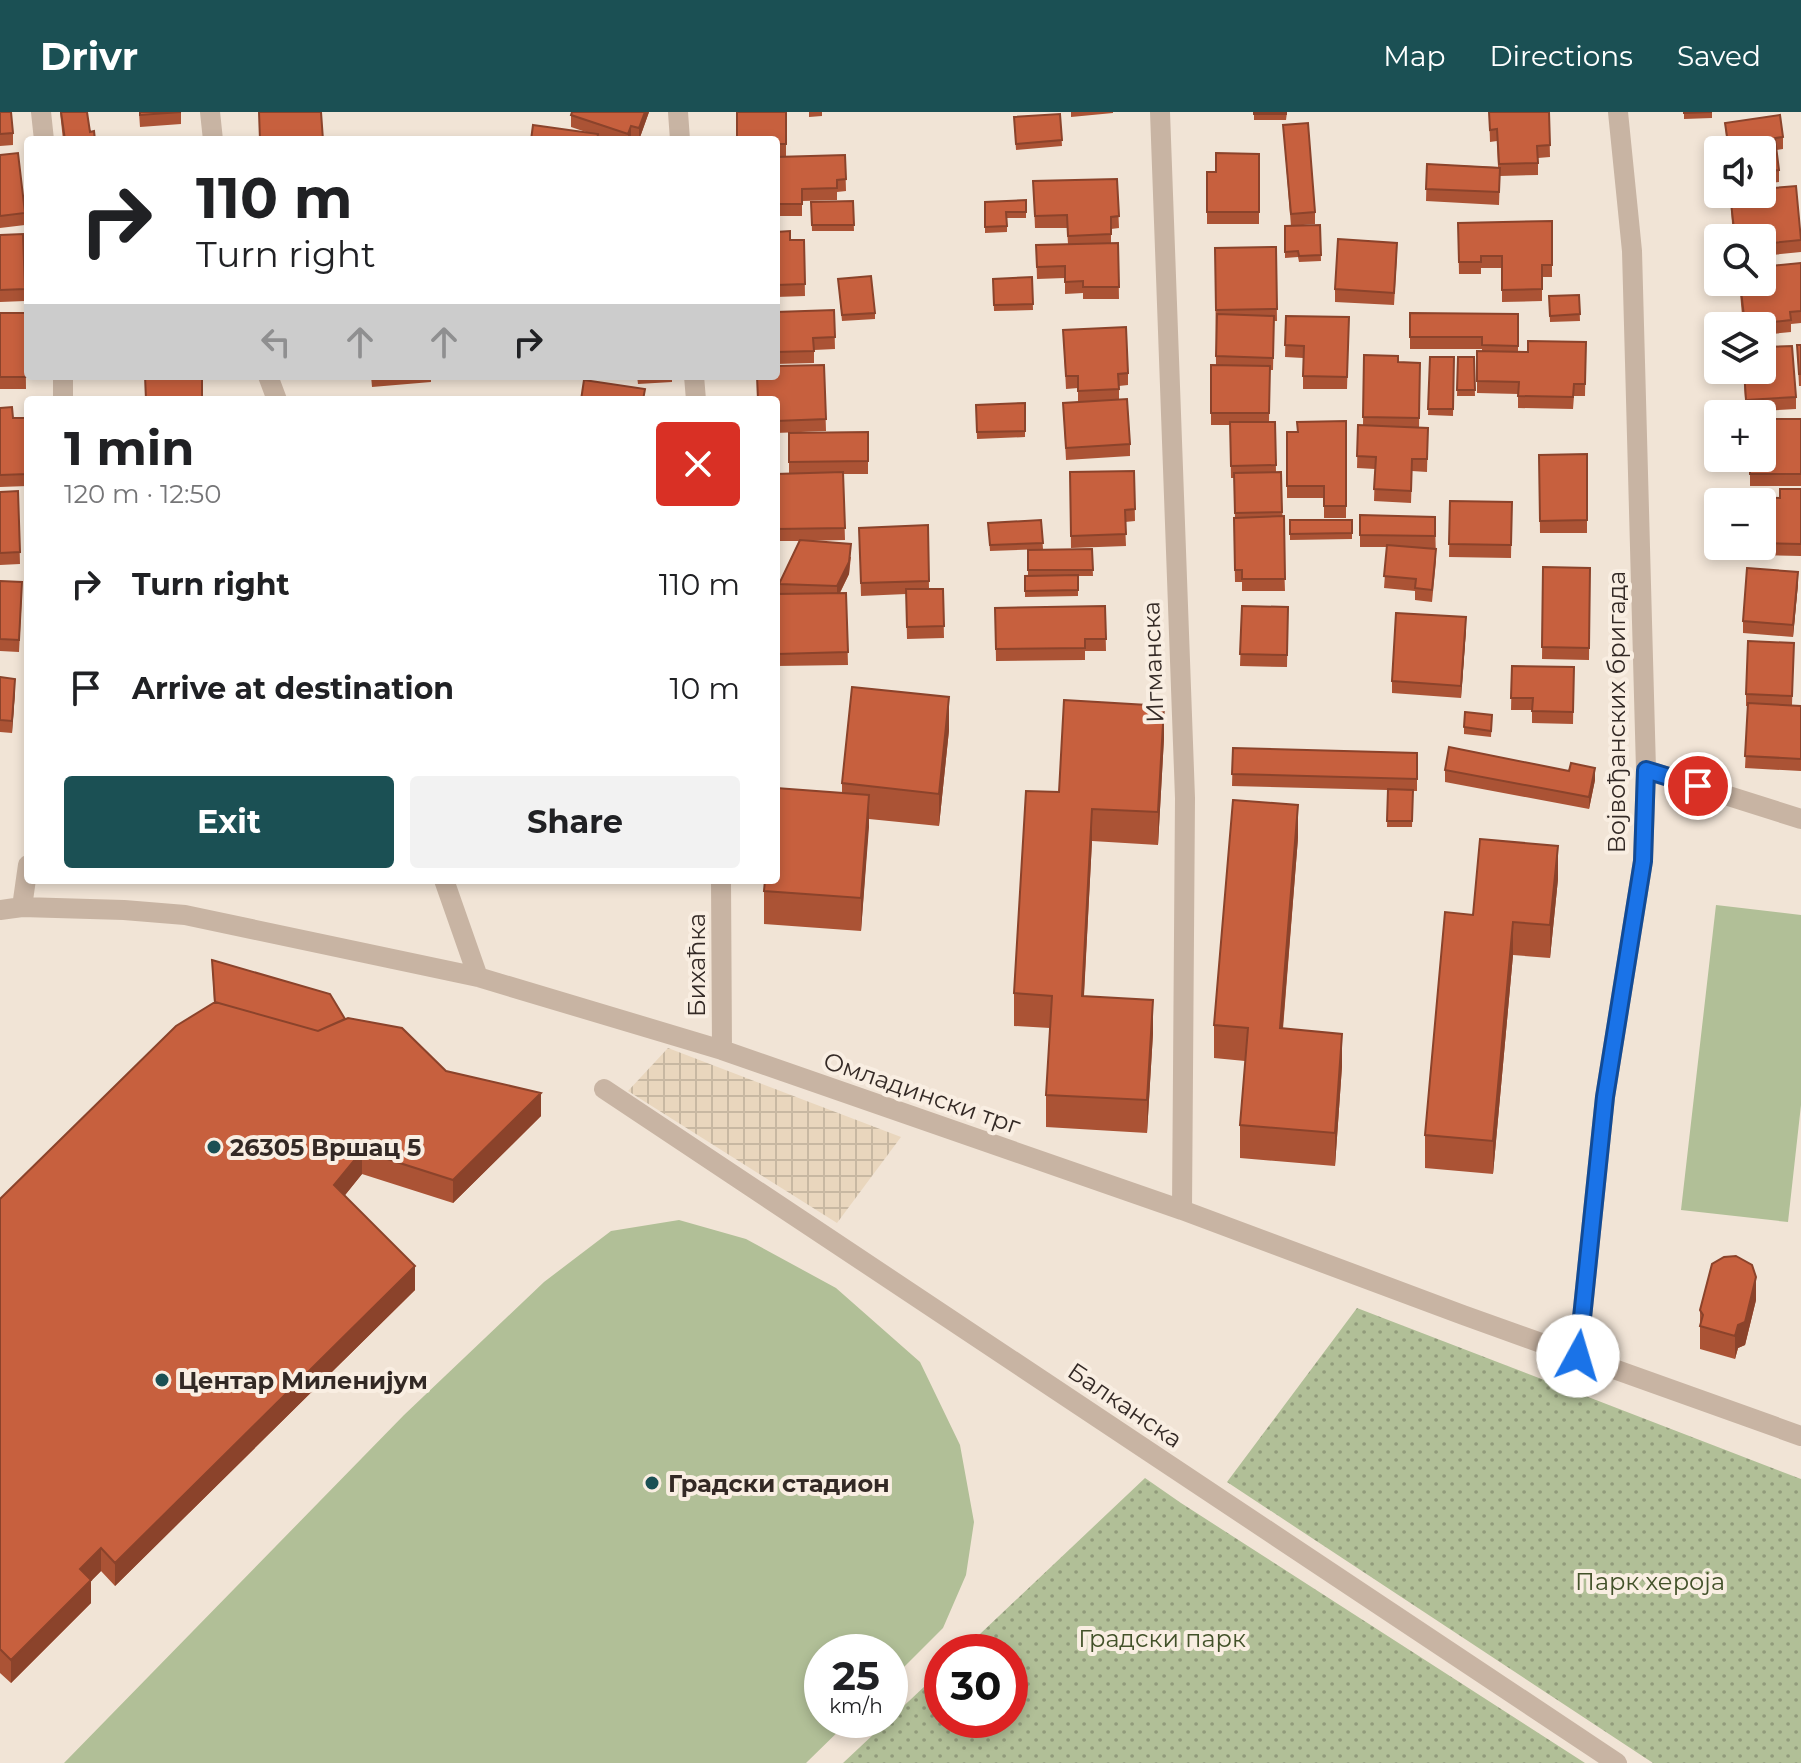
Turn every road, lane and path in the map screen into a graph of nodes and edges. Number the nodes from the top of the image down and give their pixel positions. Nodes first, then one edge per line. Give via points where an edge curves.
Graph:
1 (41, 112) edge
2 (210, 112) edge
3 (678, 112) edge
4 (1160, 112) edge
5 (1618, 112) edge
6 (44, 136) edge
7 (213, 136) edge
8 (680, 136) edge
9 (1646, 770) junction
10 (1801, 819) edge
11 (25, 884) edge
12 (445, 884) edge
13 (721, 884) edge
14 (22, 907) junction
15 (0, 910) edge
16 (478, 977) junction
17 (722, 1050) junction
18 (604, 1089) dead end
19 (1182, 1210) junction
20 (1578, 1356) junction
21 (1801, 1436) edge
22 (1617, 1763) edge

1 - 6 street
2 - 7 street
3 - 8 street
4 - 19 street, Игманска via 1185,798
5 - 9 street, Војвођанских бригада via 1632,251
9 - 10 street
9 - 20 street, Војвођанских бригада via 1643,861 1605,1097
11 - 14 street
12 - 16 street
13 - 17 street, Бихаћка
14 - 15 street, Омладински трг
14 - 16 street, Омладински трг via 185,915
16 - 17 street, Омладински трг
17 - 19 street, Омладински трг
18 - 22 street, Балканска
19 - 20 street, Омладински трг
20 - 21 street, Омладински трг

